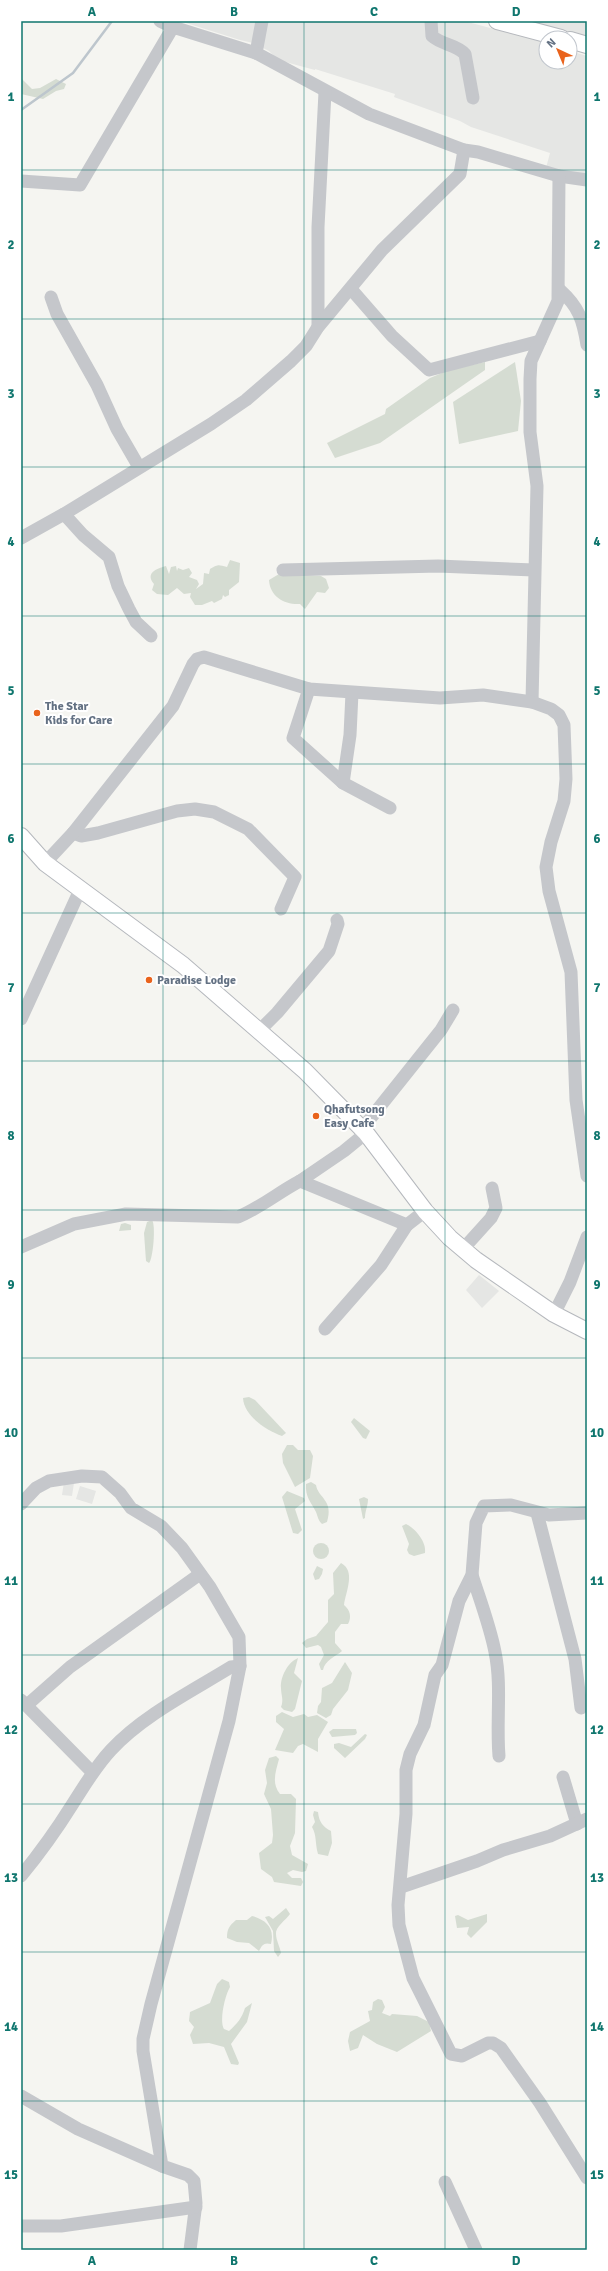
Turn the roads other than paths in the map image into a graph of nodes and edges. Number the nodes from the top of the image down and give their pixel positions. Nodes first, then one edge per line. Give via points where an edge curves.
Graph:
1 (160, 21) edge
2 (262, 21) edge
3 (432, 21) edge
4 (497, 21) edge
5 (173, 26) junction
6 (538, 32) edge
7 (256, 53) junction
8 (325, 92) junction
9 (473, 98) dead end
10 (464, 150) junction
11 (559, 176) junction
12 (587, 180) edge
13 (21, 181) edge
14 (351, 289) junction
15 (560, 290) junction
16 (51, 297) dead end
17 (318, 327) junction
18 (540, 341) junction
19 (587, 345) edge
20 (139, 467) junction
21 (64, 514) junction
22 (21, 538) edge
23 (283, 570) dead end
24 (534, 570) junction
25 (151, 636) dead end
26 (309, 689) junction
27 (352, 693) junction
28 (532, 702) junction
29 (344, 783) junction
30 (390, 808) dead end
31 (73, 833) junction
32 (21, 836) edge
33 (45, 863) junction
34 (80, 890) junction
35 (281, 909) dead end
36 (337, 920) dead end
37 (453, 1010) dead end
38 (21, 1019) edge
39 (258, 1032) junction
40 (364, 1131) junction
41 (587, 1176) edge
42 (300, 1181) junction
43 (492, 1188) dead end
44 (425, 1211) junction
45 (407, 1225) junction
46 (587, 1237) edge
47 (21, 1247) edge
48 (463, 1249) junction
49 (554, 1314) junction
50 (325, 1329) dead end
51 (587, 1331) edge
52 (21, 1504) edge
53 (537, 1513) junction
54 (587, 1513) edge
55 (200, 1574) junction
56 (472, 1575) junction
57 (240, 1666) junction
58 (24, 1703) edge
59 (580, 1708) dead end
60 (499, 1756) dead end
61 (92, 1772) junction
62 (563, 1777) dead end
63 (582, 1821) edge
64 (23, 1870) edge
65 (400, 1887) junction
66 (21, 2096) edge
67 (162, 2166) junction
68 (587, 2178) edge
69 (445, 2182) dead end
70 (196, 2207) junction
71 (21, 2226) edge
72 (190, 2250) edge
73 (476, 2250) edge

1 - 5 street
2 - 7 street
3 - 9 street via 432,36 461,49 465,54
4 - 6 main road
5 - 7 street
5 - 13 street via 80,185
7 - 8 street
8 - 10 street via 369,114
8 - 17 street via 318,226
10 - 11 street
10 - 14 street via 460,174 382,250
11 - 12 street
11 - 15 street
14 - 17 street
14 - 18 street via 392,336 429,370
15 - 18 street via 558,301
15 - 19 street via 571,300 582,319
16 - 20 street via 117,429
17 - 20 street via 306,346 246,400
18 - 24 street via 531,361 530,379 530,432 537,486
20 - 21 street
21 - 22 street
21 - 25 street via 83,535 109,557 118,586 129,609 136,622
23 - 24 street via 438,566
24 - 28 street
26 - 27 street
26 - 29 street via 293,738
26 - 31 street via 204,657 197,659 173,706
27 - 28 street via 440,698 483,695
27 - 29 street
28 - 41 street via 551,709 559,715 564,724 564,801 546,867 549,891 571,972 576,1100
29 - 30 street
31 - 33 street
31 - 35 street via 81,836 98,833 177,811 195,809 214,812 248,829 295,877
32 - 33 main road
33 - 34 main road
34 - 38 street
34 - 39 main road via 183,965
36 - 39 street via 329,951
37 - 40 street via 441,1030
39 - 40 main road via 305,1071
40 - 42 street via 344,1151
40 - 44 main road
42 - 45 street
42 - 47 street via 238,1217 126,1214 74,1224
43 - 48 street via 496,1208 491,1218
44 - 45 street
44 - 48 main road
45 - 50 street via 381,1265
46 - 49 street via 570,1282
48 - 49 main road
49 - 51 main road
52 - 55 street via 36,1488 49,1481 82,1476 102,1478 131,1508 161,1526 182,1548
53 - 54 street
53 - 56 street via 511,1505 484,1506 476,1523
53 - 59 street via 575,1659
55 - 57 street via 239,1637
55 - 58 street
56 - 60 street via 495,1652 500,1697 497,1738
56 - 65 street via 459,1601 444,1658 435,1676 424,1725 410,1754 406,1770 406,1814
57 - 61 street via 231,1667 145,1722 112,1749
57 - 67 street via 229,1721 150,2004 143,2039 148,2089
58 - 61 street
61 - 64 street via 72,1805
62 - 63 street
63 - 65 street via 550,1836
65 - 68 street via 399,1925 413,1978 451,2054 462,2056 488,2043 500,2048 540,2103
66 - 67 street via 78,2129
67 - 70 street via 188,2175 194,2181
69 - 73 street
70 - 71 street via 61,2226
70 - 72 street

